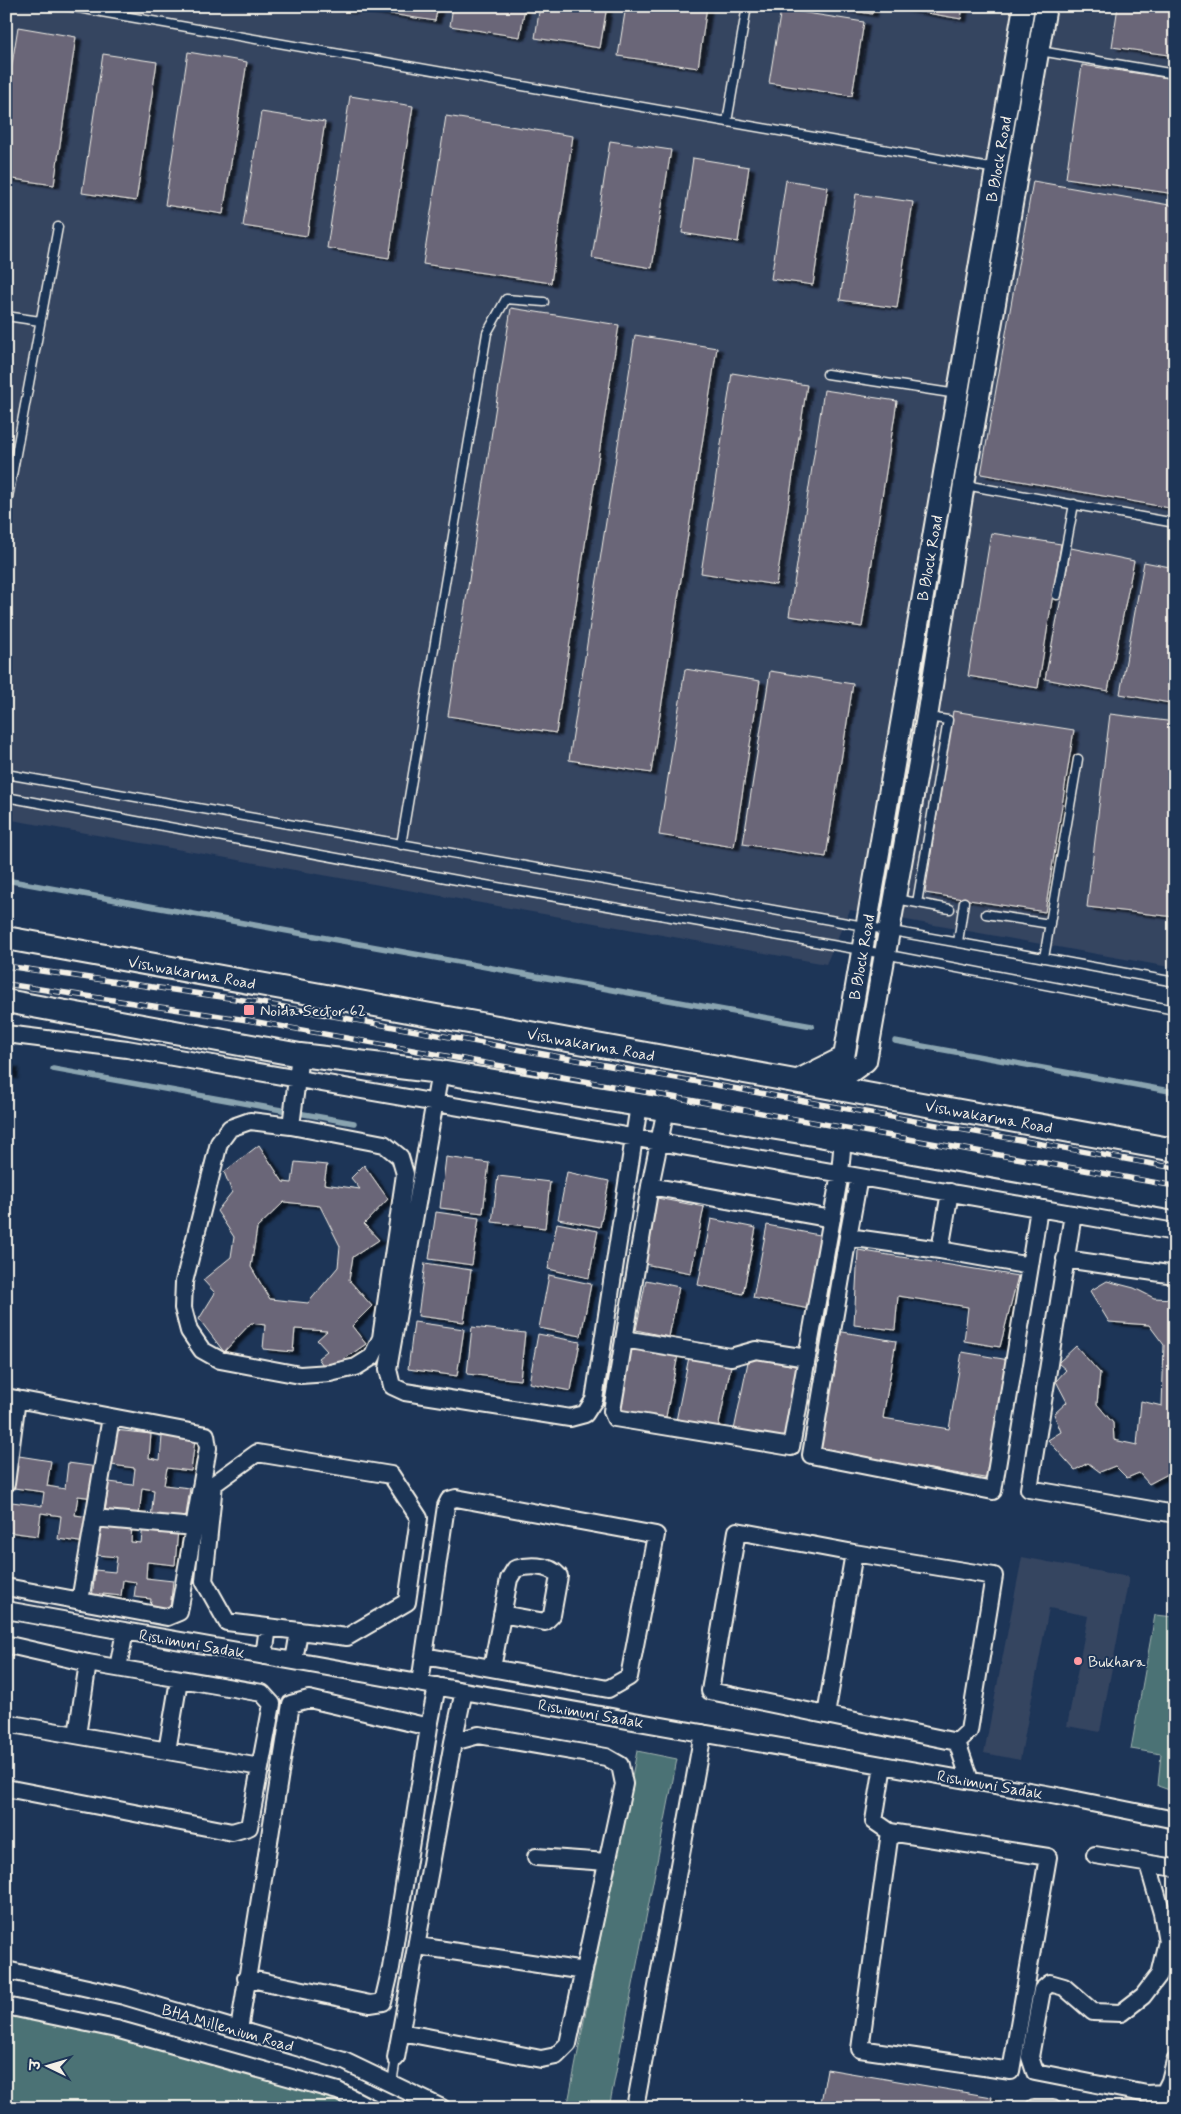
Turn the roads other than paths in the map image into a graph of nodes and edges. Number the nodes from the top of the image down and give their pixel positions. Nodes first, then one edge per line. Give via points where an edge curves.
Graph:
1 (747, 6) edge
2 (1024, 6) edge
3 (1046, 6) edge
4 (71, 7) edge
5 (1038, 51) junction
6 (1175, 74) edge
7 (727, 122) junction
8 (1006, 171) junction
9 (58, 227) dead end
10 (544, 302) dead end
11 (6, 316) edge
12 (40, 321) junction
13 (827, 374) dead end
14 (957, 394) junction
15 (964, 484) junction
16 (1074, 504) junction
17 (6, 508) edge
18 (1175, 523) edge
19 (1057, 595) dead end
20 (928, 717) junction
21 (1078, 759) dead end
22 (6, 774) edge
23 (6, 797) edge
24 (401, 845) junction
25 (894, 898) junction
26 (964, 902) dead end
27 (917, 903) junction
28 (950, 909) dead end
29 (986, 914) dead end
30 (1050, 924) junction
31 (866, 925) junction
32 (888, 929) junction
33 (6, 938) edge
34 (958, 942) junction
35 (862, 950) junction
36 (884, 954) junction
37 (1044, 958) junction
38 (1175, 982) edge
39 (6, 1001) edge
40 (1175, 1010) edge
41 (6, 1034) edge
42 (300, 1055) junction
43 (440, 1072) junction
44 (297, 1078) junction
45 (796, 1081) junction
46 (830, 1087) junction
47 (435, 1102) junction
48 (639, 1105) junction
49 (666, 1110) junction
50 (291, 1126) junction
51 (634, 1137) junction
52 (843, 1139) junction
53 (660, 1142) junction
54 (1175, 1150) edge
55 (840, 1173) junction
56 (859, 1177) junction
57 (650, 1186) junction
58 (950, 1192) junction
59 (1175, 1199) edge
60 (1039, 1208) junction
61 (1073, 1214) junction
62 (832, 1220) junction
63 (1175, 1232) edge
64 (848, 1237) junction
65 (940, 1250) junction
66 (1066, 1259) junction
67 (1030, 1266) junction
68 (1175, 1275) edge
69 (624, 1339) junction
70 (807, 1358) junction
71 (12, 1398) edge
72 (111, 1417) junction
73 (6, 1484) edge
74 (1175, 1514) edge
75 (94, 1518) junction
76 (194, 1527) junction
77 (854, 1553) junction
78 (6, 1588) edge
79 (80, 1601) junction
80 (6, 1610) edge
81 (502, 1614) dead end
82 (268, 1627) junction
83 (125, 1631) junction
84 (298, 1631) junction
85 (6, 1646) edge
86 (264, 1656) junction
87 (424, 1656) junction
88 (294, 1661) junction
89 (88, 1663) junction
90 (118, 1668) junction
91 (492, 1668) junction
92 (179, 1680) junction
93 (420, 1683) junction
94 (437, 1686) junction
95 (464, 1691) junction
96 (826, 1715) junction
97 (6, 1723) edge
98 (429, 1727) junction
99 (703, 1733) junction
100 (77, 1735) junction
101 (453, 1742) junction
102 (957, 1742) junction
103 (167, 1751) junction
104 (883, 1765) junction
105 (260, 1767) junction
106 (970, 1780) junction
107 (6, 1788) edge
108 (1175, 1820) edge
109 (890, 1832) junction
110 (1096, 1855) dead end
111 (536, 1857) dead end
112 (608, 1862) junction
113 (1148, 1864) junction
114 (1175, 1868) edge
115 (418, 1946) junction
116 (6, 1970) edge
117 (584, 1971) junction
118 (246, 1978) junction
119 (6, 2006) edge
120 (238, 2030) junction
121 (401, 2032) junction
122 (396, 2058) joint
123 (1175, 2060) edge
124 (392, 2083) junction
125 (371, 2108) edge
126 (442, 2108) edge
127 (636, 2108) edge
128 (1034, 2108) edge
129 (1053, 2108) edge

1 - 7 lane
2 - 8 street, B Block Road
3 - 5 street, B Block Road
4 - 7 lane
5 - 6 lane
5 - 8 street, B Block Road
7 - 8 lane
8 - 14 street, B Block Road
8 - 15 street, B Block Road
9 - 12 lane
10 - 24 lane via 506,299 487,333
11 - 12 lane
12 - 17 lane
13 - 14 lane
14 - 31 street, B Block Road
15 - 16 lane
15 - 20 street, B Block Road
16 - 18 lane
16 - 19 lane
20 - 25 street, B Block Road
20 - 27 lane via 948,720
21 - 30 lane
22 - 24 lane
23 - 35 lane
24 - 31 lane
25 - 27 lane
25 - 32 street, B Block Road
26 - 34 lane
27 - 28 lane
29 - 30 lane
30 - 37 lane
31 - 32 lane
31 - 35 street, B Block Road
32 - 34 lane
32 - 36 street, B Block Road
33 - 45 main road, Vishwakarma Road
34 - 37 lane
35 - 36 lane
35 - 45 street, B Block Road via 844,1057
36 - 40 lane
36 - 46 street, B Block Road via 866,1061
37 - 38 lane
39 - 42 main road
41 - 44 street via 127,1049
42 - 43 main road
42 - 44 street
43 - 47 street
43 - 48 main road
44 - 47 street
44 - 50 street
45 - 46 main road, Vishwakarma Road
46 - 54 main road, Vishwakarma Road
47 - 51 street
47 - 51 street via 388,1369 392,1386 405,1392 570,1418 585,1414 594,1400
48 - 49 main road
48 - 51 street
49 - 52 main road
49 - 53 street
50 - 50 street via 250,1121 230,1128 219,1143 184,1282 183,1308 189,1330 202,1350 220,1360 300,1375 330,1374 356,1367 372,1357 381,1338 405,1174 400,1157 384,1144
51 - 53 street
52 - 55 street
52 - 59 main road
53 - 55 street
53 - 57 street
55 - 56 street
55 - 62 street
56 - 58 street
56 - 64 street
57 - 62 street
57 - 69 street
58 - 60 street
58 - 65 street
60 - 61 street
60 - 67 street
61 - 63 street
61 - 66 street
62 - 70 street
64 - 65 street
64 - 67 street via 811,1455 993,1490
65 - 67 street
66 - 68 street
66 - 74 street via 1029,1490
69 - 70 street via 731,1357 756,1350
69 - 70 street via 612,1411 615,1418 791,1447
71 - 72 street
71 - 73 street
72 - 75 street
72 - 76 street via 206,1435 208,1448
75 - 76 street
75 - 79 street
76 - 79 street via 179,1612 167,1617
77 - 96 street
77 - 96 street via 737,1531 710,1691
77 - 102 street via 994,1576 969,1731
78 - 79 street
80 - 83 street, Rishimuni Sadak
81 - 91 street
82 - 84 street
82 - 84 street via 227,1622 204,1582 214,1484 257,1453 391,1475 419,1518 407,1602 347,1637
82 - 86 street
83 - 86 street, Rishimuni Sadak
83 - 90 street
84 - 88 street
85 - 89 street
86 - 88 street, Rishimuni Sadak
87 - 91 street
87 - 91 street via 449,1500 456,1498 533,1511 656,1535 629,1678 608,1689
87 - 93 street
88 - 93 street, Rishimuni Sadak
89 - 90 street
89 - 100 street
90 - 92 street
92 - 103 street
92 - 105 street via 262,1693 272,1704
93 - 94 street, Rishimuni Sadak
94 - 95 street, Rishimuni Sadak
94 - 98 street
95 - 99 street, Rishimuni Sadak
95 - 101 street
96 - 102 street
97 - 100 street
98 - 118 street via 383,2002 370,2004
98 - 118 street via 308,1699 291,1704
99 - 104 street, Rishimuni Sadak
99 - 127 street
100 - 103 street
101 - 112 street via 479,1735 606,1757 620,1765 624,1784
101 - 115 street
102 - 106 street
103 - 105 street
104 - 106 street, Rishimuni Sadak
104 - 109 street via 874,1821
105 - 107 street via 249,1827 232,1832
106 - 108 street, Rishimuni Sadak
109 - 109 street via 1048,1857 1011,2071 860,2049
110 - 113 street
111 - 112 street
112 - 117 street
113 - 114 street
113 - 123 street via 1167,1941 1159,1974 1143,1996 1120,2013 1093,2012 1064,1987 1050,1983 1042,1990 1030,2057 1036,2072 1147,2094 1164,2093
115 - 117 street
115 - 121 street
116 - 120 street, BHA Millenium Road via 124,1996
117 - 121 street via 568,2044 556,2056 541,2059
118 - 120 street
119 - 125 street, BHA Millenium Road via 116,2029 328,2088
120 - 124 street, BHA Millenium Road via 344,2061
121 - 122 street
122 - 124 lane
124 - 126 street, BHA Millenium Road
128 - 129 street

